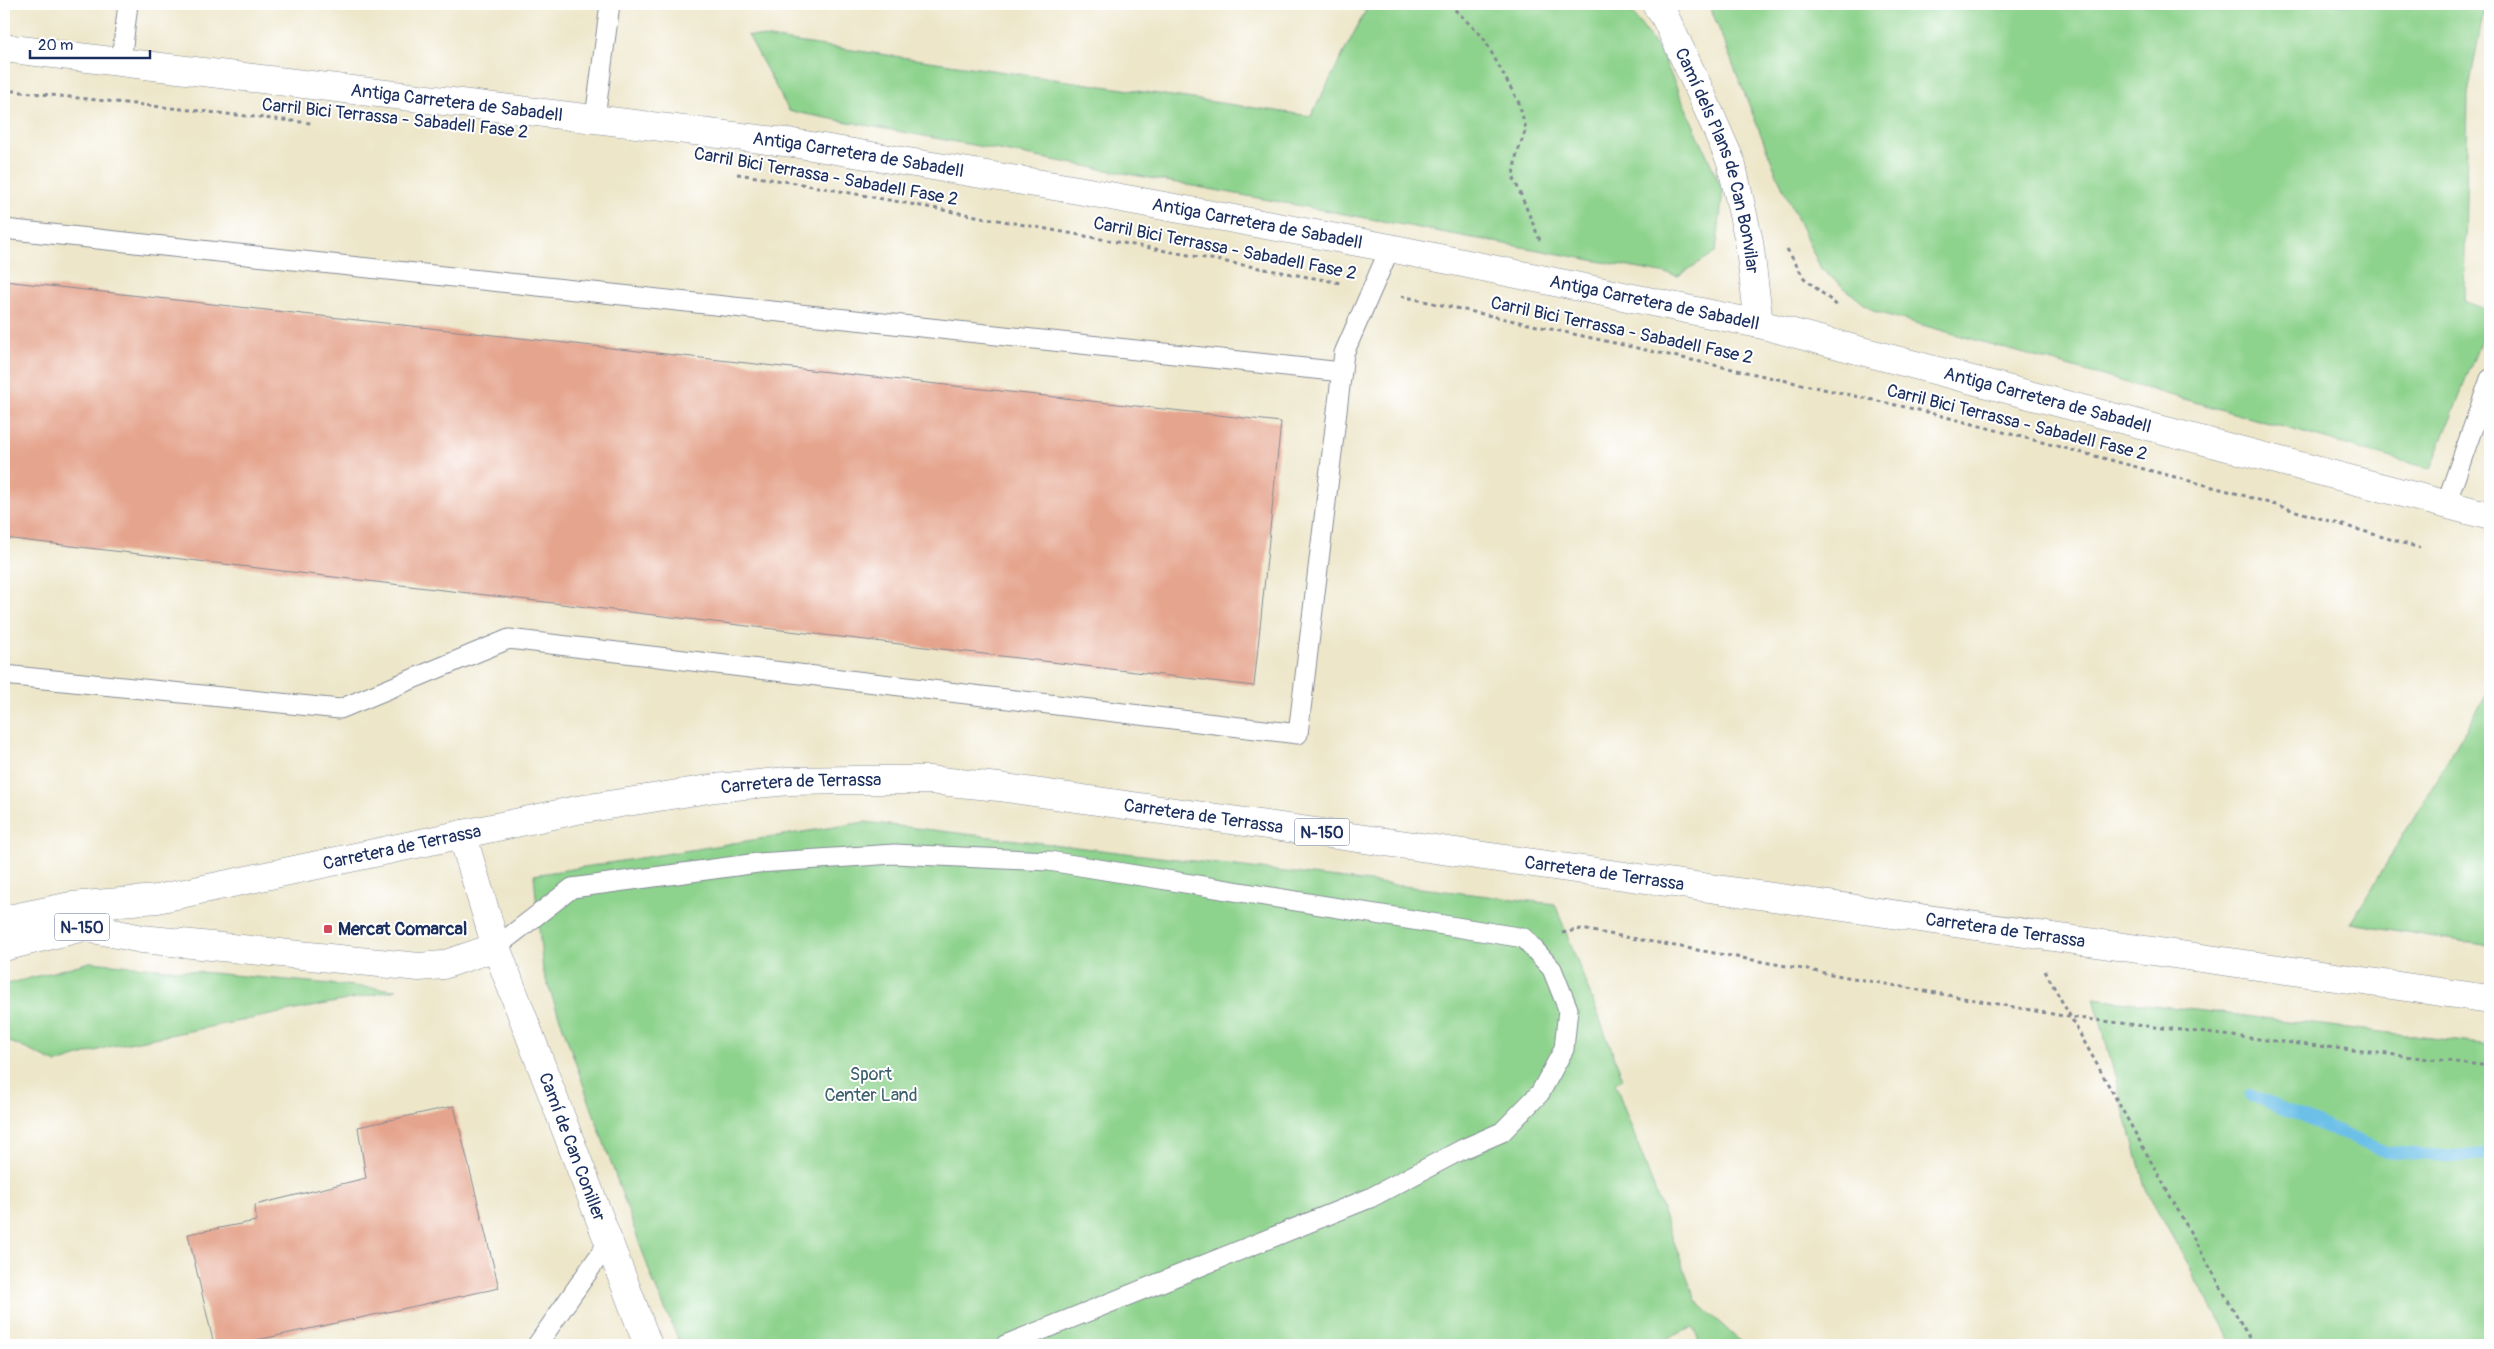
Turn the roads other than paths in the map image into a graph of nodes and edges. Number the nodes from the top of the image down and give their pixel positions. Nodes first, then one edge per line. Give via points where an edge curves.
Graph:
1 (128, 4) edge
2 (610, 4) edge
3 (1656, 4) edge
4 (4, 48) edge
5 (121, 62) junction
6 (595, 118) junction
7 (4, 229) edge
8 (1390, 248) junction
9 (1759, 324) junction
10 (1342, 372) junction
11 (2490, 379) edge
12 (2446, 504) junction
13 (2490, 516) edge
14 (4, 675) edge
15 (462, 834) junction
16 (157, 899) junction
17 (4, 920) edge
18 (84, 927) junction
19 (4, 946) edge
20 (496, 947) junction
21 (2490, 999) edge
22 (608, 1243) junction
23 (537, 1345) edge
24 (648, 1345) edge
25 (1004, 1345) edge

1 - 5 lane
2 - 6 lane
3 - 9 street, Camí dels Plans de Can Bonvilar via 1731,162 1749,241
4 - 5 street, Antiga Carretera de Sabadell
5 - 6 street, Antiga Carretera de Sabadell
6 - 8 street, Antiga Carretera de Sabadell via 792,144 1078,190
7 - 10 lane
8 - 9 street, Antiga Carretera de Sabadell
8 - 10 lane via 1344,353
9 - 12 street, Antiga Carretera de Sabadell
10 - 14 lane via 1298,734 509,639 340,709
11 - 12 lane
12 - 13 street, Antiga Carretera de Sabadell
15 - 16 street, Carretera de Terrassa / N-150
15 - 20 street, Camí de Can Coniller
15 - 21 street, Carretera de Terrassa / N-150 via 577,810 715,788 788,781 929,780 1058,795
16 - 17 street, Carretera de Terrassa / N-150 via 71,906
16 - 18 street, Carretera de Terrassa / N-150
18 - 19 street, Carretera de Terrassa / N-150
18 - 20 street via 142,939 419,967 443,965
20 - 22 street, Camí de Can Coniller
20 - 25 lane via 572,888 758,863 894,854 1049,861 1524,938 1552,969 1568,1009 1564,1049 1540,1093 1502,1132 1370,1198
22 - 23 lane
22 - 24 street, Camí de Can Coniller

